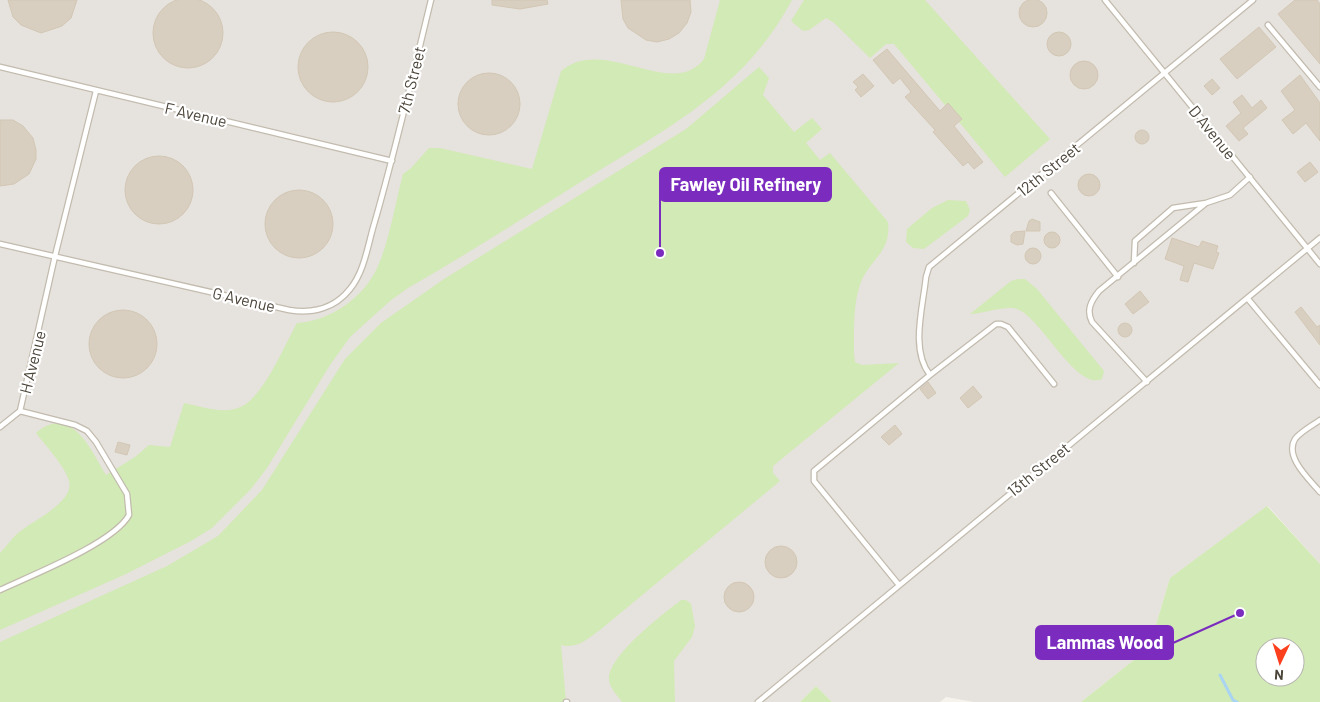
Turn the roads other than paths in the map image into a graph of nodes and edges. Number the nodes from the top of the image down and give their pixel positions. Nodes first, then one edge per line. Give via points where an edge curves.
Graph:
1 (431, 0) edge
2 (1104, 0) edge
3 (1254, 0) edge
4 (1268, 25) dead end
5 (0, 67) edge
6 (1165, 73) junction
7 (1320, 87) edge
8 (96, 91) junction
9 (392, 161) junction
10 (1250, 177) junction
11 (1051, 193) dead end
12 (1206, 203) junction
13 (1320, 238) edge
14 (0, 244) edge
15 (1307, 249) junction
16 (55, 256) junction
17 (1134, 263) junction
18 (1320, 264) edge
19 (1118, 276) junction
20 (1248, 298) junction
21 (930, 375) junction
22 (1146, 382) junction
23 (1054, 384) dead end
24 (1320, 385) edge
25 (20, 411) junction
26 (1320, 420) edge
27 (0, 427) edge
28 (1320, 492) edge
29 (899, 585) junction
30 (0, 590) edge
31 (758, 702) edge

1 - 9 lane, 7th Street
2 - 6 lane, D Avenue
3 - 6 lane, 12th Street
4 - 7 lane
5 - 8 lane, F Avenue
6 - 10 lane, D Avenue
6 - 21 lane, 12th Street via 929,267 920,350 924,367
8 - 9 lane, F Avenue
8 - 16 lane, H Avenue
9 - 16 lane, G Avenue via 357,278 340,299 320,309 306,312 289,310
10 - 12 lane via 1230,194
10 - 15 lane, D Avenue
11 - 19 lane
12 - 17 lane
12 - 17 lane via 1180,206 1167,212 1135,241
13 - 15 lane, 13th Street
14 - 16 lane, G Avenue
15 - 18 lane, D Avenue
15 - 20 lane, 13th Street
16 - 25 lane, H Avenue
17 - 19 lane
19 - 22 lane via 1090,304 1090,318
20 - 22 lane, 13th Street
20 - 24 lane
21 - 23 lane via 996,324 1001,324 1008,327
21 - 29 lane via 814,471 814,482
22 - 29 lane, 13th Street
25 - 27 lane
25 - 30 lane, H Avenue via 75,425 87,432 127,494 129,515 119,529 74,555
26 - 28 lane via 1296,438 1292,448 1299,467
29 - 31 lane, 13th Street

